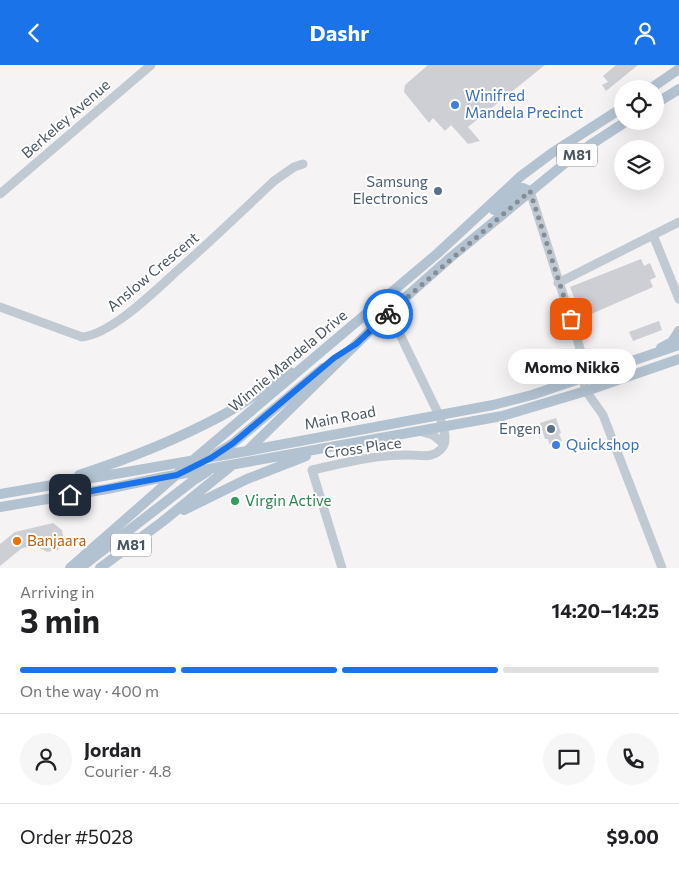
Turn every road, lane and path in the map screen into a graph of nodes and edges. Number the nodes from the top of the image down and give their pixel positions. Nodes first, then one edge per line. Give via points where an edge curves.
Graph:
1 (151, 65) edge
2 (678, 68) edge
3 (662, 80) edge
4 (679, 89) edge
5 (664, 98) edge
6 (614, 113) edge
7 (614, 129) edge
8 (304, 164) dead end
9 (530, 191) junction
10 (0, 194) edge
11 (679, 222) edge
12 (653, 235) junction
13 (438, 253) junction
14 (558, 283) junction
15 (679, 299) edge
16 (0, 307) edge
17 (389, 312) junction
18 (679, 331) edge
19 (356, 344) junction
20 (679, 345) edge
21 (320, 353) junction
22 (652, 355) junction
23 (679, 359) edge
24 (581, 373) junction
25 (586, 391) junction
26 (439, 415) junction
27 (443, 427) junction
28 (420, 431) junction
29 (444, 444) junction
30 (330, 447) junction
31 (247, 451) junction
32 (192, 461) junction
33 (212, 463) junction
34 (232, 465) junction
35 (177, 475) junction
36 (48, 485) junction
37 (0, 494) edge
38 (0, 507) edge
39 (162, 522) junction
40 (70, 568) edge
41 (80, 568) edge
42 (100, 568) edge
43 (342, 568) edge
44 (662, 568) edge

1 - 10 street, Berkeley Avenue
2 - 3 main road
4 - 5 main road
6 - 13 main road, Winnie Mandela Drive / M81 via 521,176
7 - 9 main road, Winnie Mandela Drive / M81
8 - 16 street, Anslow Crescent via 274,181 158,289 96,333 82,337
9 - 13 main road via 518,189 446,251
9 - 14 street
9 - 17 main road, Winnie Mandela Drive / M81
11 - 12 street
12 - 14 street
12 - 15 street
13 - 21 main road, Winnie Mandela Drive / M81
14 - 24 street via 583,360
17 - 19 main road, Winnie Mandela Drive / M81
17 - 26 street
18 - 22 main road via 672,341
19 - 31 main road, Winnie Mandela Drive / M81
19 - 33 main road via 334,358
20 - 22 main road, Main Road
21 - 32 main road, Winnie Mandela Drive / M81
21 - 36 main road via 241,405 194,429 130,459
22 - 24 main road, Main Road
23 - 25 main road, Main Road
24 - 25 street
24 - 26 main road, Main Road via 566,383 532,395
25 - 27 main road, Main Road via 502,416
25 - 44 street via 603,415
26 - 27 street
26 - 31 main road, Main Road
27 - 28 main road, Main Road
27 - 29 street
28 - 29 street, Cross Place via 433,435
28 - 30 main road, Main Road
29 - 43 street, Cross Place via 432,456 394,455 312,470
30 - 34 main road, Main Road
30 - 39 main road via 248,479
31 - 33 main road, Main Road
31 - 34 main road, Winnie Mandela Drive / M81
32 - 33 main road, Main Road
32 - 35 main road, Winnie Mandela Drive / M81
32 - 36 main road, Main Road
33 - 34 main road, Main Road
33 - 35 main road
33 - 41 main road
34 - 39 main road, Winnie Mandela Drive / M81
35 - 38 main road
35 - 40 main road, Winnie Mandela Drive / M81
36 - 37 main road, Main Road
39 - 42 main road, Winnie Mandela Drive / M81

